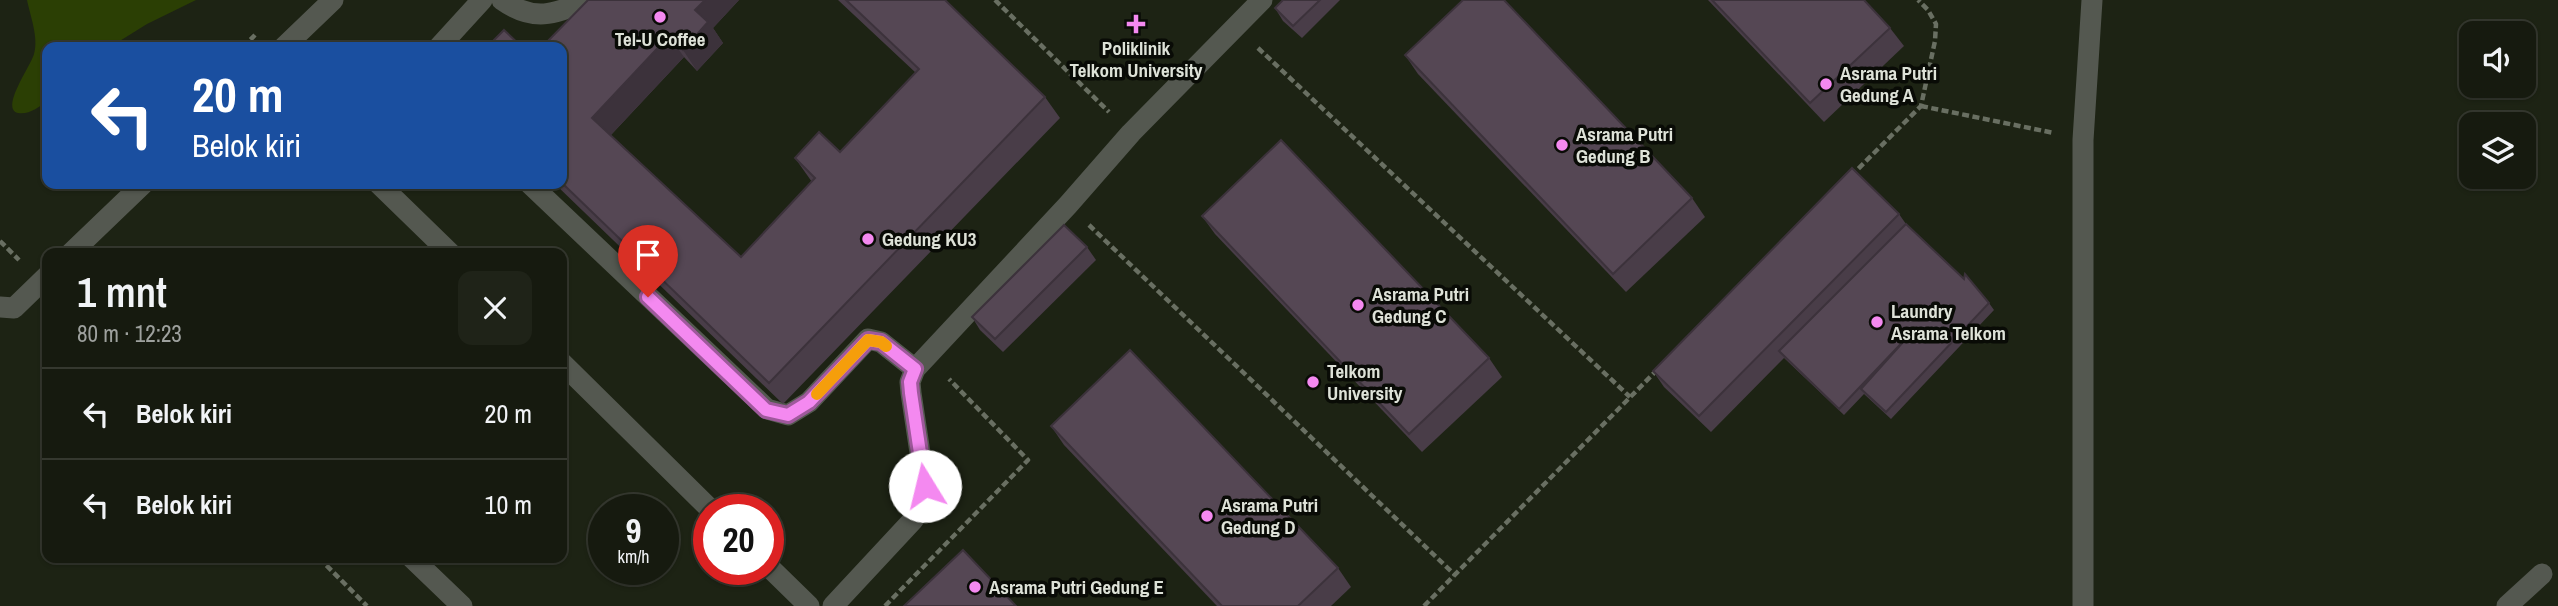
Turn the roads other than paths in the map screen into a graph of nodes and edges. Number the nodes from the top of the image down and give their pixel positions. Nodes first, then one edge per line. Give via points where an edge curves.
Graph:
1 (333, 0) edge
2 (482, 0) edge
3 (502, 0) edge
4 (587, 0) edge
5 (1262, 0) edge
6 (2092, 0) edge
7 (289, 42) edge
8 (444, 42) edge
9 (138, 189) edge
10 (384, 189) edge
11 (535, 189) edge
12 (84, 248) edge
13 (445, 248) edge
14 (42, 281) edge
15 (0, 306) edge
16 (567, 368) edge
17 (915, 369) junction
18 (695, 494) edge
19 (417, 563) edge
20 (2542, 574) dead end
21 (784, 582) edge
22 (462, 606) edge
23 (809, 606) edge
24 (833, 606) edge
25 (2084, 606) edge
26 (2507, 606) edge

1 - 7 street
2 - 8 street
3 - 4 street via 517,11 538,16
5 - 17 street via 1131,133
6 - 25 street via 2083,140
9 - 12 street
10 - 13 street
11 - 17 street via 766,410 788,415 809,402 868,340 881,342
14 - 15 street via 14,308
16 - 18 street
17 - 24 street via 910,382 924,504
19 - 22 street
20 - 26 street
21 - 23 street

